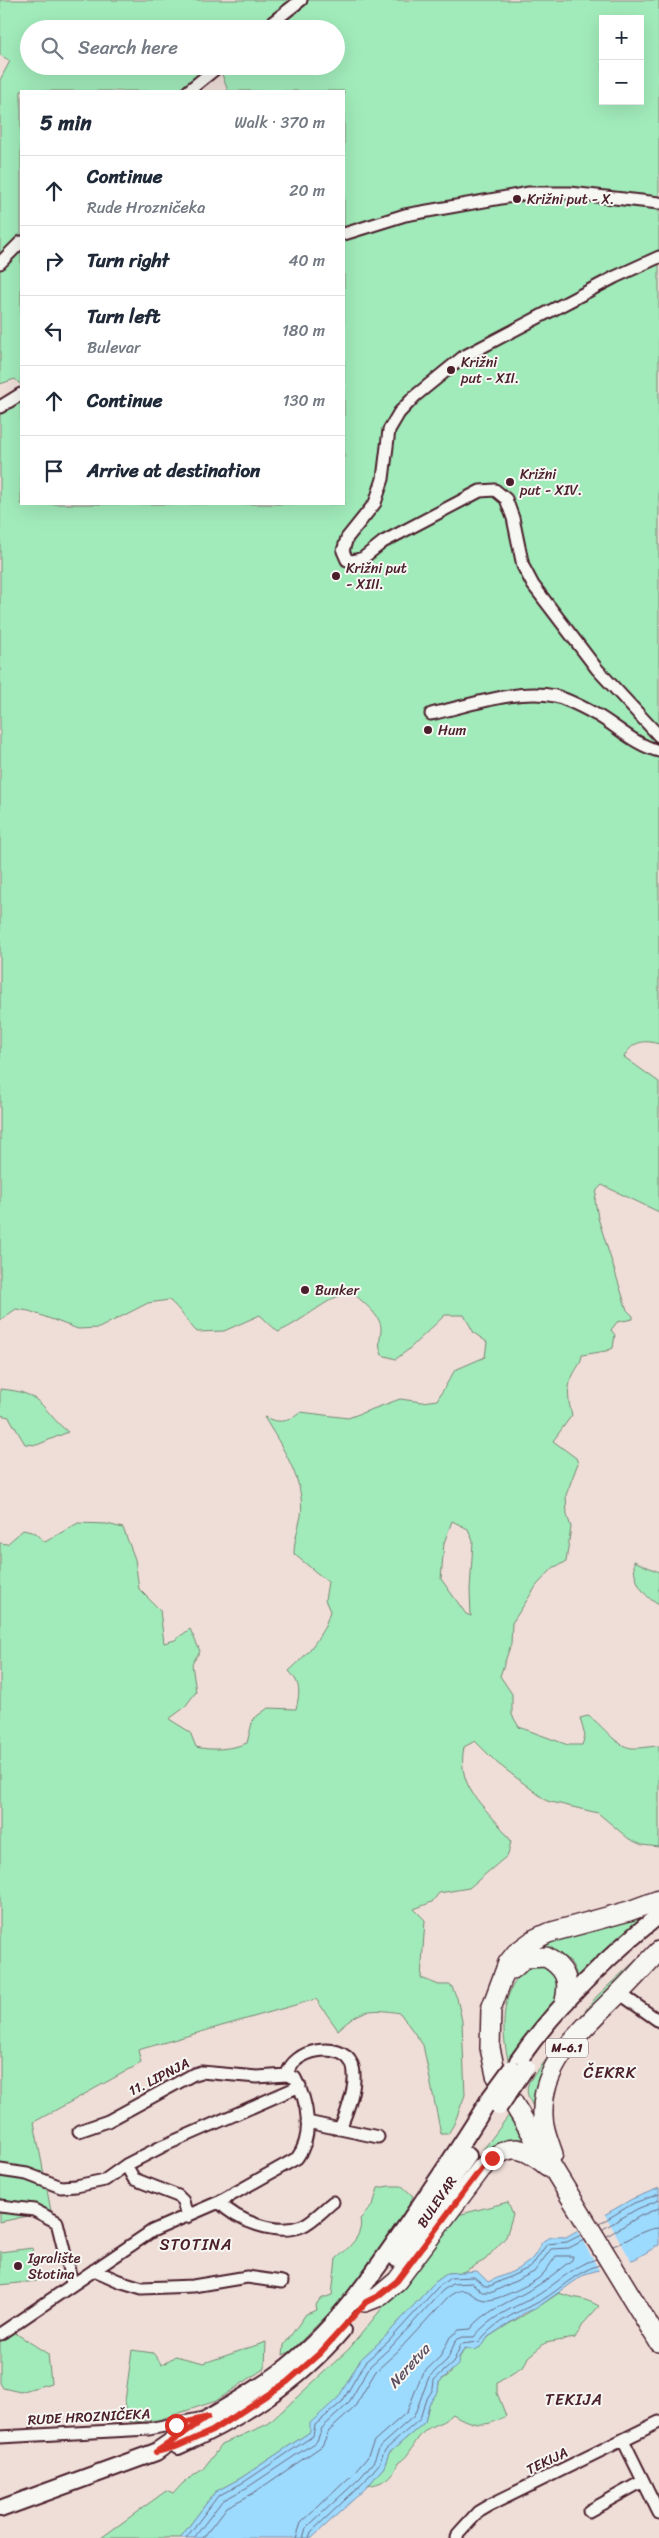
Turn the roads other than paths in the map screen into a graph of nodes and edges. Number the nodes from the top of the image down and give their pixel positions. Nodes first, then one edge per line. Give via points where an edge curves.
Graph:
1 (302, 0) edge
2 (276, 20) edge
3 (208, 75) edge
4 (189, 90) edge
5 (659, 203) edge
6 (345, 234) edge
7 (20, 243) edge
8 (659, 256) edge
9 (0, 263) edge
10 (20, 395) edge
11 (0, 407) edge
12 (431, 714) dead end
13 (659, 736) edge
14 (659, 752) edge
15 (659, 1900) edge
16 (659, 1915) edge
17 (659, 1928) edge
18 (659, 1951) edge
19 (501, 1980) junction
20 (619, 1993) junction
21 (565, 2001) junction
22 (659, 2021) edge
23 (522, 2064) junction
24 (287, 2075) junction
25 (300, 2086) junction
26 (494, 2102) junction
27 (307, 2122) junction
28 (340, 2128) junction
29 (79, 2132) dead end
30 (378, 2137) dead end
31 (126, 2166) junction
32 (0, 2170) edge
33 (557, 2175) junction
34 (219, 2202) junction
35 (333, 2202) dead end
36 (0, 2206) edge
37 (187, 2217) junction
38 (94, 2270) junction
39 (282, 2282) dead end
40 (72, 2283) junction
41 (366, 2302) junction
42 (0, 2334) edge
43 (659, 2342) edge
44 (208, 2417) junction
45 (659, 2422) edge
46 (0, 2437) edge
47 (623, 2440) junction
48 (156, 2452) junction
49 (643, 2481) junction
50 (0, 2508) edge
51 (589, 2511) dead end
52 (659, 2513) edge
53 (457, 2538) edge

1 - 2 street
3 - 4 street
5 - 6 street via 570,193 529,193 405,215
7 - 9 street
8 - 13 street via 463,357 415,396 389,430 383,479 375,503 345,542 342,551 347,560 357,560 382,542 480,490 499,492 509,507 523,566 533,585 597,669
10 - 11 street
12 - 14 street via 510,697 545,695 584,708 641,745
15 - 19 main road, M-6.1 via 535,1939 516,1953
16 - 21 main road
17 - 23 main road, BULEVAR via 590,1991
18 - 20 main road, M-6.1
19 - 21 main road via 524,1958 546,1957 564,1970 568,1988
19 - 33 main road, M-6.1 via 490,2015 491,2060 496,2075
20 - 22 street
20 - 33 main road, M-6.1 via 564,2051 549,2077 542,2109 543,2123
21 - 23 main road
23 - 26 main road, BULEVAR, bridge
24 - 25 street via 295,2078
24 - 28 street via 288,2068 296,2059 310,2051 337,2052 346,2056 352,2065 352,2087
24 - 29 street, 11. LIPNJA via 257,2077 201,2072
25 - 27 street
25 - 31 street
26 - 41 main road, BULEVAR via 428,2216
26 - 44 main road via 378,2268 333,2326 278,2374
27 - 28 street
27 - 34 street via 304,2149 297,2158
28 - 30 street
31 - 32 street via 105,2180 61,2187 27,2174
31 - 37 street via 134,2179 178,2196 183,2201
33 - 41 main road via 524,2149 508,2150 492,2158 397,2281
33 - 43 main road, M-6.1
34 - 35 street via 229,2212 248,2220 275,2228 290,2228 303,2226
34 - 37 street
36 - 40 street via 34,2210 57,2222
37 - 38 street via 152,2231
38 - 39 street via 142,2288 193,2286 247,2277
38 - 40 street
40 - 42 street
41 - 48 main road, BULEVAR via 320,2353 287,2382 212,2431
44 - 46 street, RUDE HROZNIČEKA via 149,2429
44 - 48 main road
45 - 47 street, TEKIJA
47 - 49 street
47 - 53 street, TEKIJA via 478,2512
48 - 50 main road
49 - 51 street
49 - 52 street

